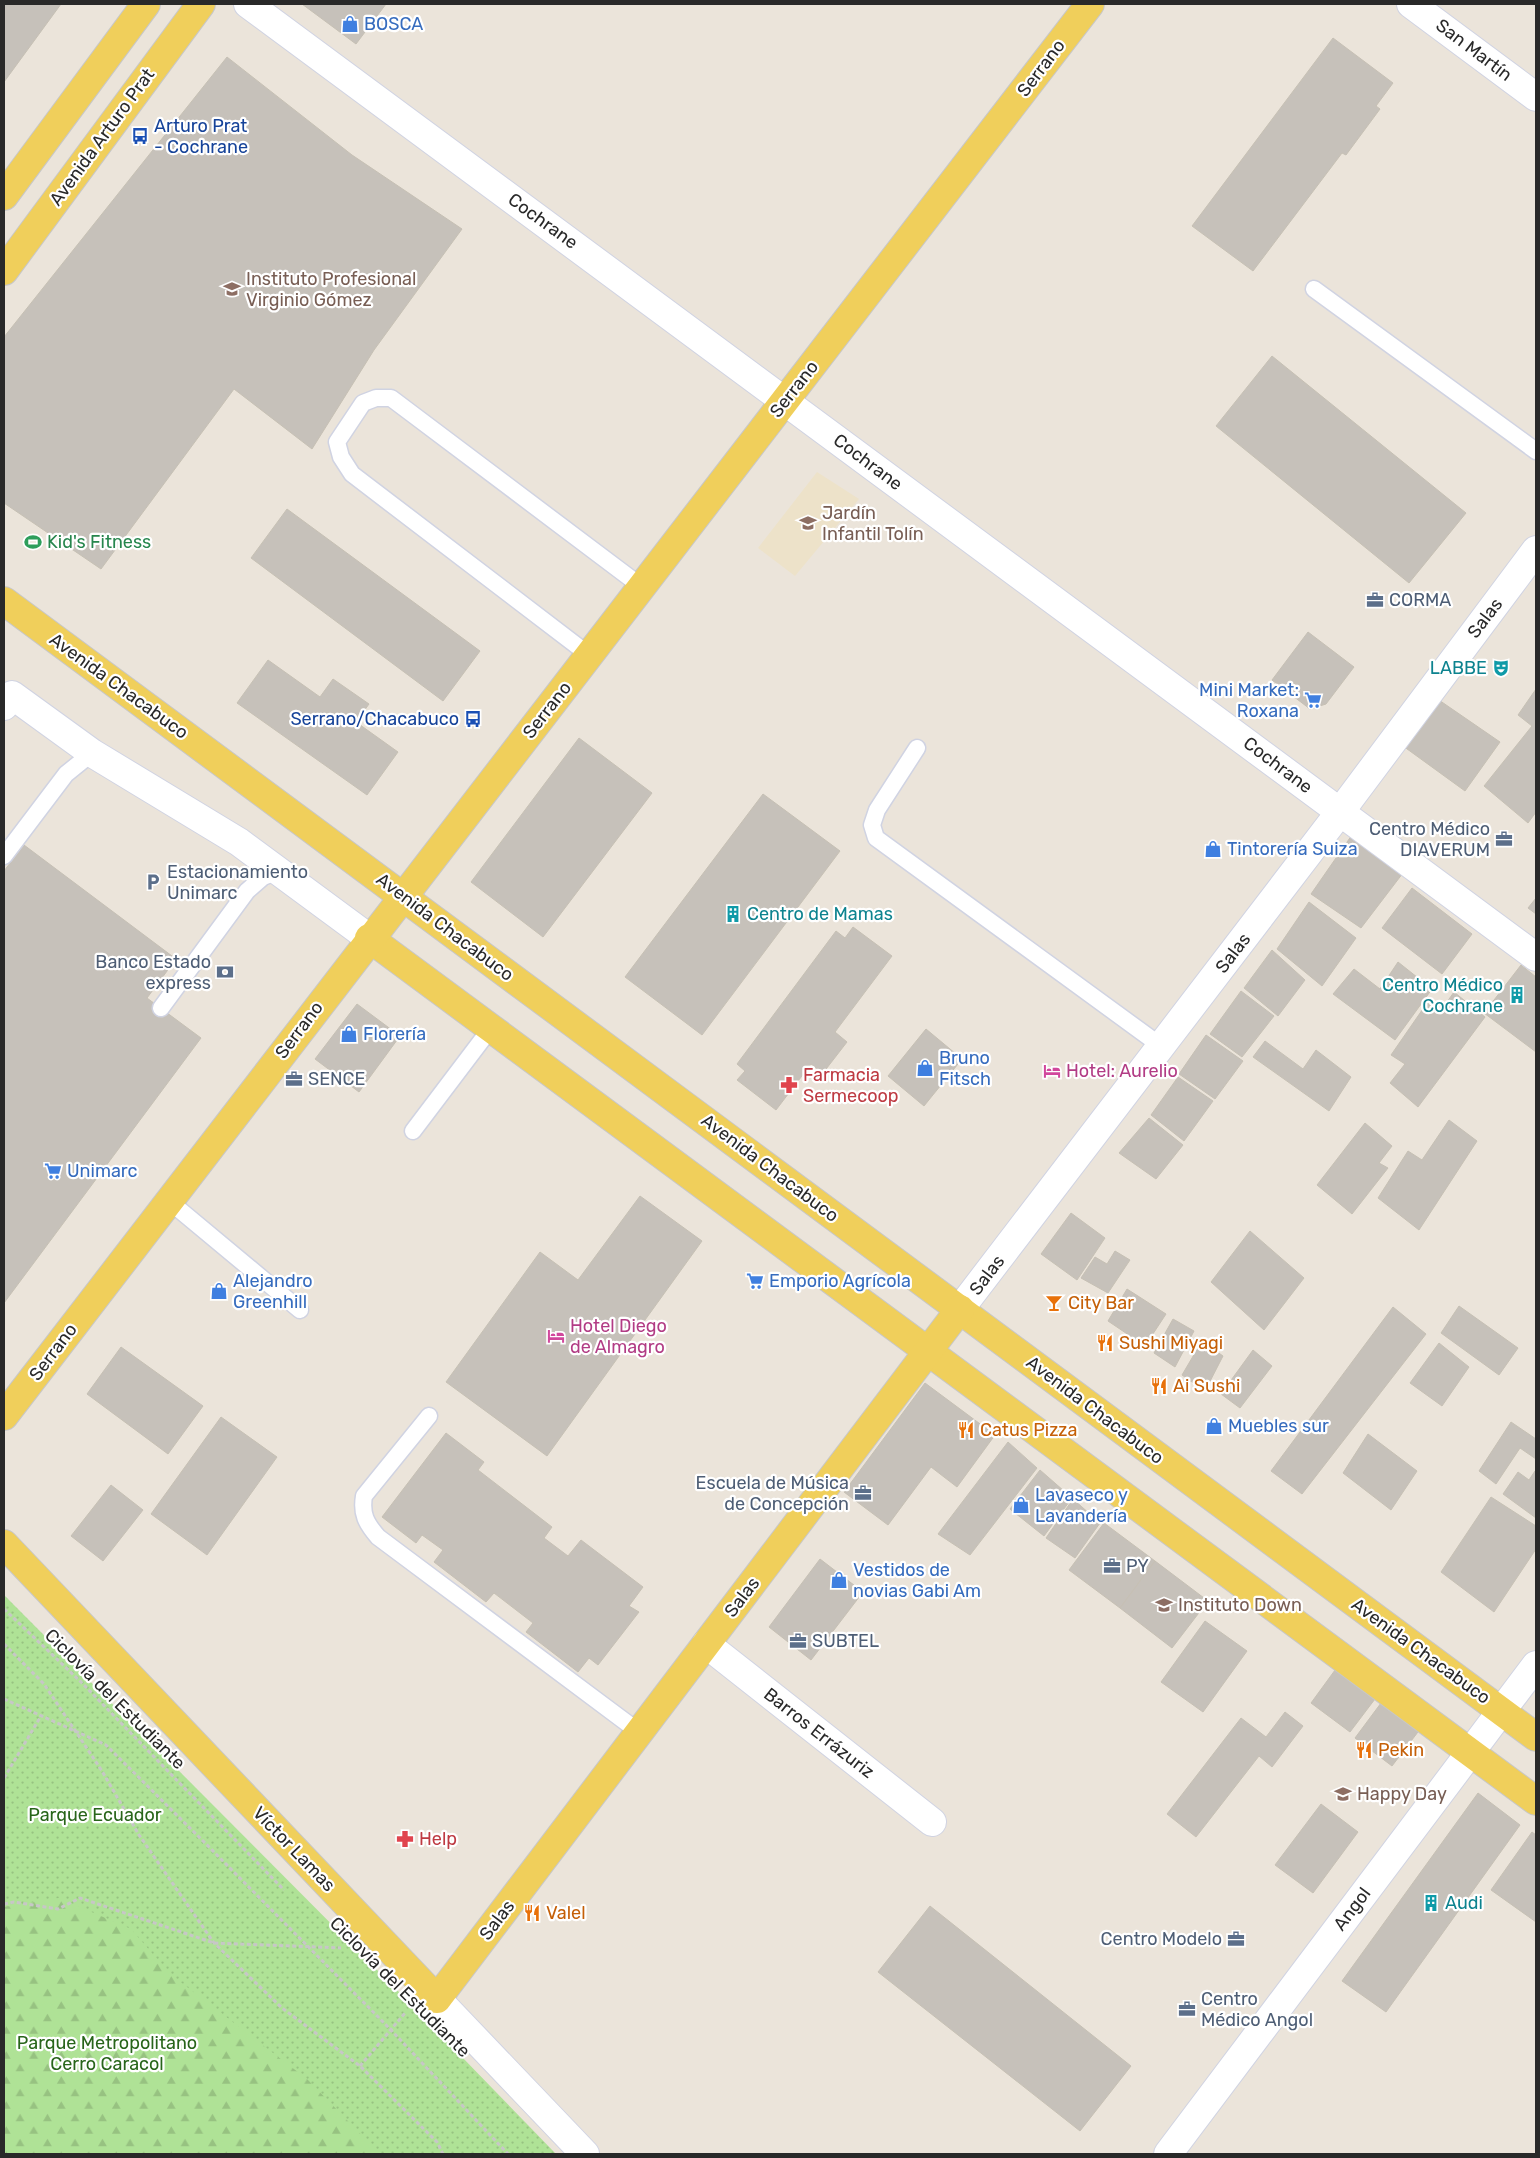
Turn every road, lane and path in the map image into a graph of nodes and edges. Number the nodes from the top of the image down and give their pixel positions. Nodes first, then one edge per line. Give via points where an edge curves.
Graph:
1 (146, 4) edge
2 (201, 4) edge
3 (248, 4) edge
4 (1090, 4) edge
5 (1411, 4) edge
6 (1536, 97) edge
7 (4, 196) edge
8 (4, 271) edge
9 (1314, 289) dead end
10 (786, 401) junction
11 (1536, 451) edge
12 (1536, 550) edge
13 (642, 587) junction
14 (4, 601) edge
15 (589, 655) junction
16 (8, 701) edge
17 (917, 748) dead end
18 (92, 754) junction
19 (1340, 812) junction
20 (4, 856) edge
21 (278, 871) junction
22 (403, 896) junction
23 (369, 938) junction
24 (1536, 957) edge
25 (161, 1008) dead end
26 (490, 1028) junction
27 (1161, 1046) junction
28 (413, 1131) dead end
29 (168, 1200) junction
30 (960, 1309) junction
31 (300, 1310) dead end
32 (928, 1352) junction
33 (4, 1416) edge
34 (428, 1416) dead end
35 (4, 1544) edge
36 (4, 1609) edge
37 (4, 1644) edge
38 (706, 1644) junction
39 (1536, 1665) edge
40 (4, 1699) edge
41 (1502, 1711) junction
42 (41, 1716) junction
43 (77, 1732) junction
44 (639, 1732) junction
45 (1536, 1737) edge
46 (1471, 1751) junction
47 (4, 1778) edge
48 (1536, 1801) edge
49 (932, 1822) dead end
50 (286, 1892) dead end
51 (4, 1904) edge
52 (334, 1941) dead end
53 (214, 1943) junction
54 (308, 1947) junction
55 (341, 1948) junction
56 (348, 1954) dead end
57 (437, 1999) junction
58 (399, 2006) dead end
59 (405, 2013) junction
60 (411, 2018) dead end
61 (391, 2030) junction
62 (360, 2066) junction
63 (443, 2154) edge
64 (508, 2154) edge
65 (585, 2154) edge
66 (1168, 2154) edge

1 - 7 main road
2 - 8 main road, Avenida Arturo Prat
3 - 10 street, Cochrane
4 - 10 main road, Serrano
5 - 6 street, San Martín
9 - 11 lane
10 - 13 main road, Serrano
10 - 19 street, Cochrane
12 - 19 street, Salas
13 - 15 main road, Serrano
13 - 15 lane via 391,398 376,398 363,403 337,442 341,457 352,474
14 - 22 main road, Avenida Chacabuco
15 - 22 main road, Serrano
16 - 18 street
17 - 27 lane via 877,810 872,824 876,838
18 - 20 lane via 66,774
18 - 21 street via 239,842
19 - 24 street, Cochrane
19 - 27 street, Salas
21 - 23 street
21 - 25 lane via 263,877 247,891
22 - 23 main road, Serrano
22 - 30 main road, Avenida Chacabuco
23 - 26 main road
23 - 29 main road, Serrano
26 - 28 lane
26 - 32 main road
27 - 30 street, Salas
29 - 31 lane
29 - 33 main road, Serrano
30 - 32 main road, Salas
30 - 41 main road, Avenida Chacabuco
32 - 38 main road, Salas
32 - 46 main road
34 - 44 lane via 364,1496 362,1510 367,1523 378,1537
35 - 57 main road, Víctor Lamas
36 - 50 path, Ciclovía del Estudiante via 80,1681
37 - 43 path via 44,1684
38 - 44 main road, Salas
38 - 49 street, Barros Errázuriz
39 - 41 street, Angol
40 - 42 path
41 - 45 main road, Avenida Chacabuco
41 - 46 street, Angol
42 - 43 path
42 - 47 path
43 - 53 path via 139,1835
43 - 54 path via 106,1745
44 - 57 main road, Salas
46 - 48 main road
46 - 66 street, Angol
51 - 53 path via 14,1902 58,1909 80,1898
52 - 55 path, Ciclovía del Estudiante
53 - 54 path
53 - 62 path via 282,2008
54 - 55 path
54 - 61 path
55 - 56 path, Ciclovía del Estudiante
57 - 65 street, Víctor Lamas
58 - 59 path, Ciclovía del Estudiante
59 - 60 path, Ciclovía del Estudiante
59 - 61 path
61 - 62 path
61 - 64 path
62 - 63 path via 437,2142

